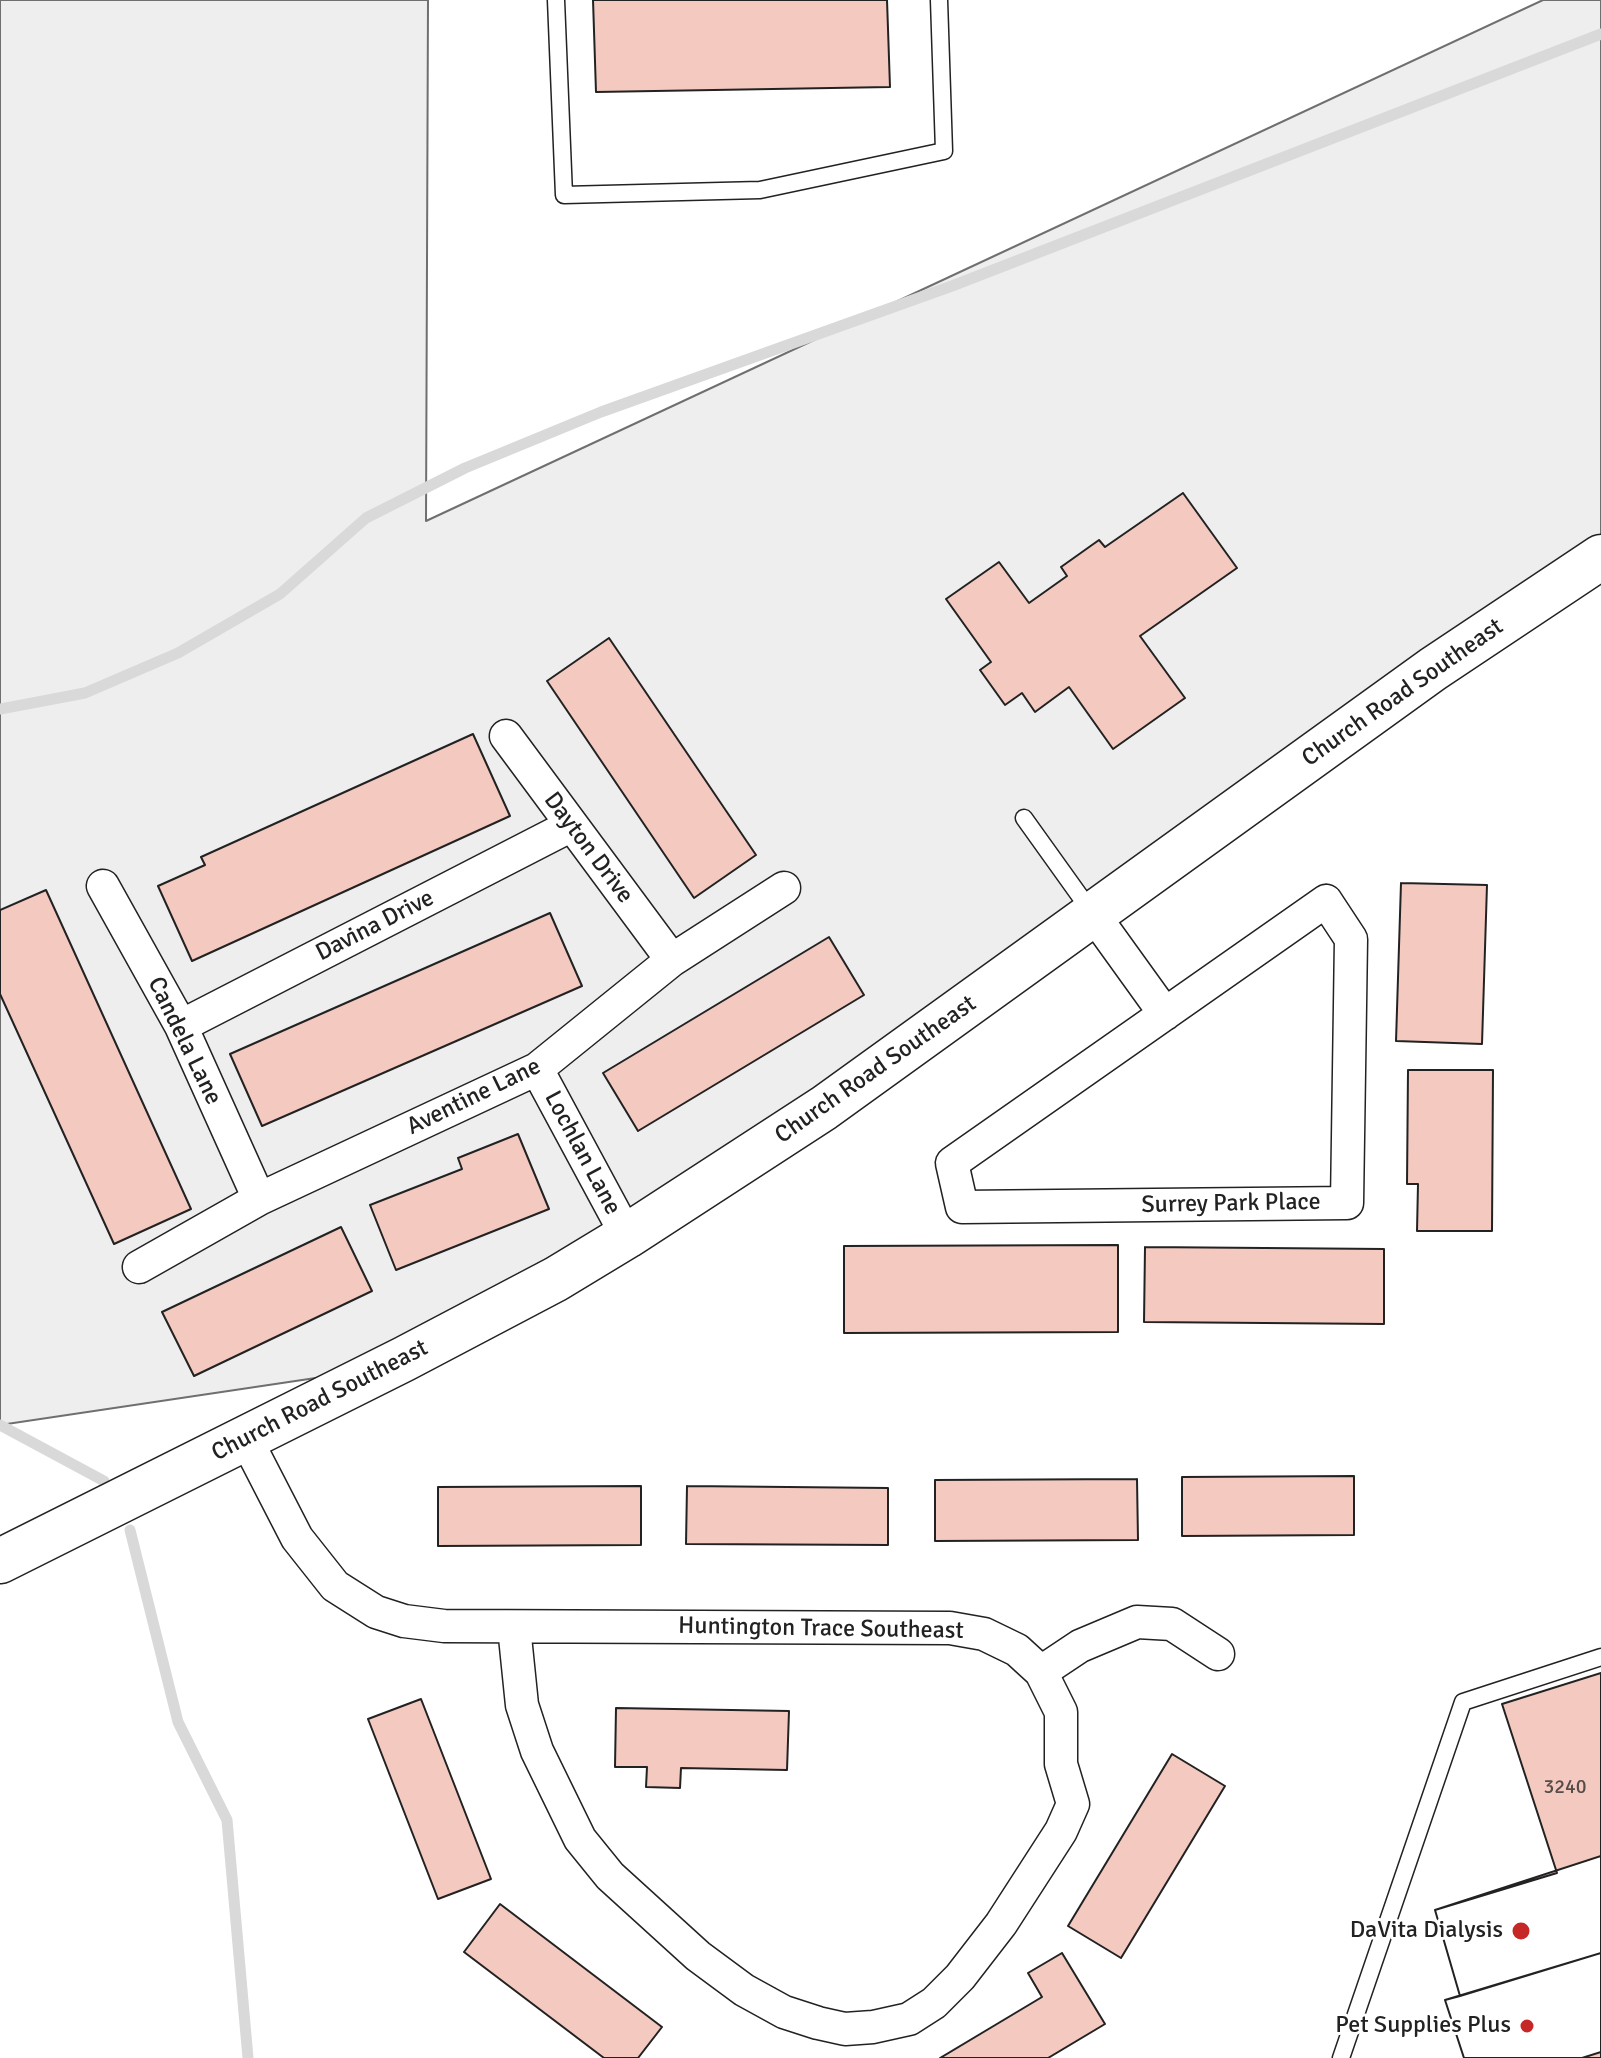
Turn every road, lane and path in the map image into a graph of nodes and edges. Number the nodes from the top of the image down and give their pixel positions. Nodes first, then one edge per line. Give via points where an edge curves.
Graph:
1 (556, 0) edge
2 (939, 0) edge
3 (1601, 557) edge
4 (506, 736) dead end
5 (1024, 818) dead end
6 (570, 826) junction
7 (103, 886) dead end
8 (784, 888) dead end
9 (1093, 914) junction
10 (672, 960) junction
11 (1165, 1014) junction
12 (181, 1026) junction
13 (537, 1069) junction
14 (259, 1199) junction
15 (627, 1236) junction
16 (139, 1267) dead end
17 (246, 1439) junction
18 (0, 1561) edge
19 (514, 1627) junction
20 (1218, 1654) dead end
21 (1601, 1657) edge
22 (1041, 1672) junction
23 (1341, 2058) edge

1 - 2 lane via 564,195 760,190 944,151
3 - 9 street, Church Road Southeast via 1433,669
4 - 6 street, Dayton Drive
5 - 9 lane
6 - 10 street, Dayton Drive
6 - 12 street, Davina Drive
7 - 12 street, Candela Lane
8 - 10 street, Aventine Lane
9 - 11 street
9 - 15 street, Church Road Southeast via 824,1108
10 - 13 street, Aventine Lane
11 - 11 street, Surrey Park Place via 1326,901 1351,939 1347,1203 962,1207 952,1163
12 - 14 street, Candela Lane
13 - 14 street, Aventine Lane
13 - 15 street, Lochlan Lane
14 - 16 street, Aventine Lane
15 - 17 street, Church Road Southeast via 556,1279
17 - 18 street, Church Road Southeast
17 - 19 street, Huntington Trace Southeast via 297,1538 335,1586 376,1612 404,1621
19 - 22 street, Huntington Trace Southeast via 950,1628 984,1634 1017,1650
19 - 22 street, Huntington Trace Southeast via 522,1705 537,1751 580,1839 610,1876 744,1990 784,2012 845,2029 909,2019 934,2003 1001,1924 1061,1831 1073,1804 1061,1764 1061,1712
20 - 22 street via 1172,1624 1137,1622 1080,1646
21 - 23 lane via 1463,1702

